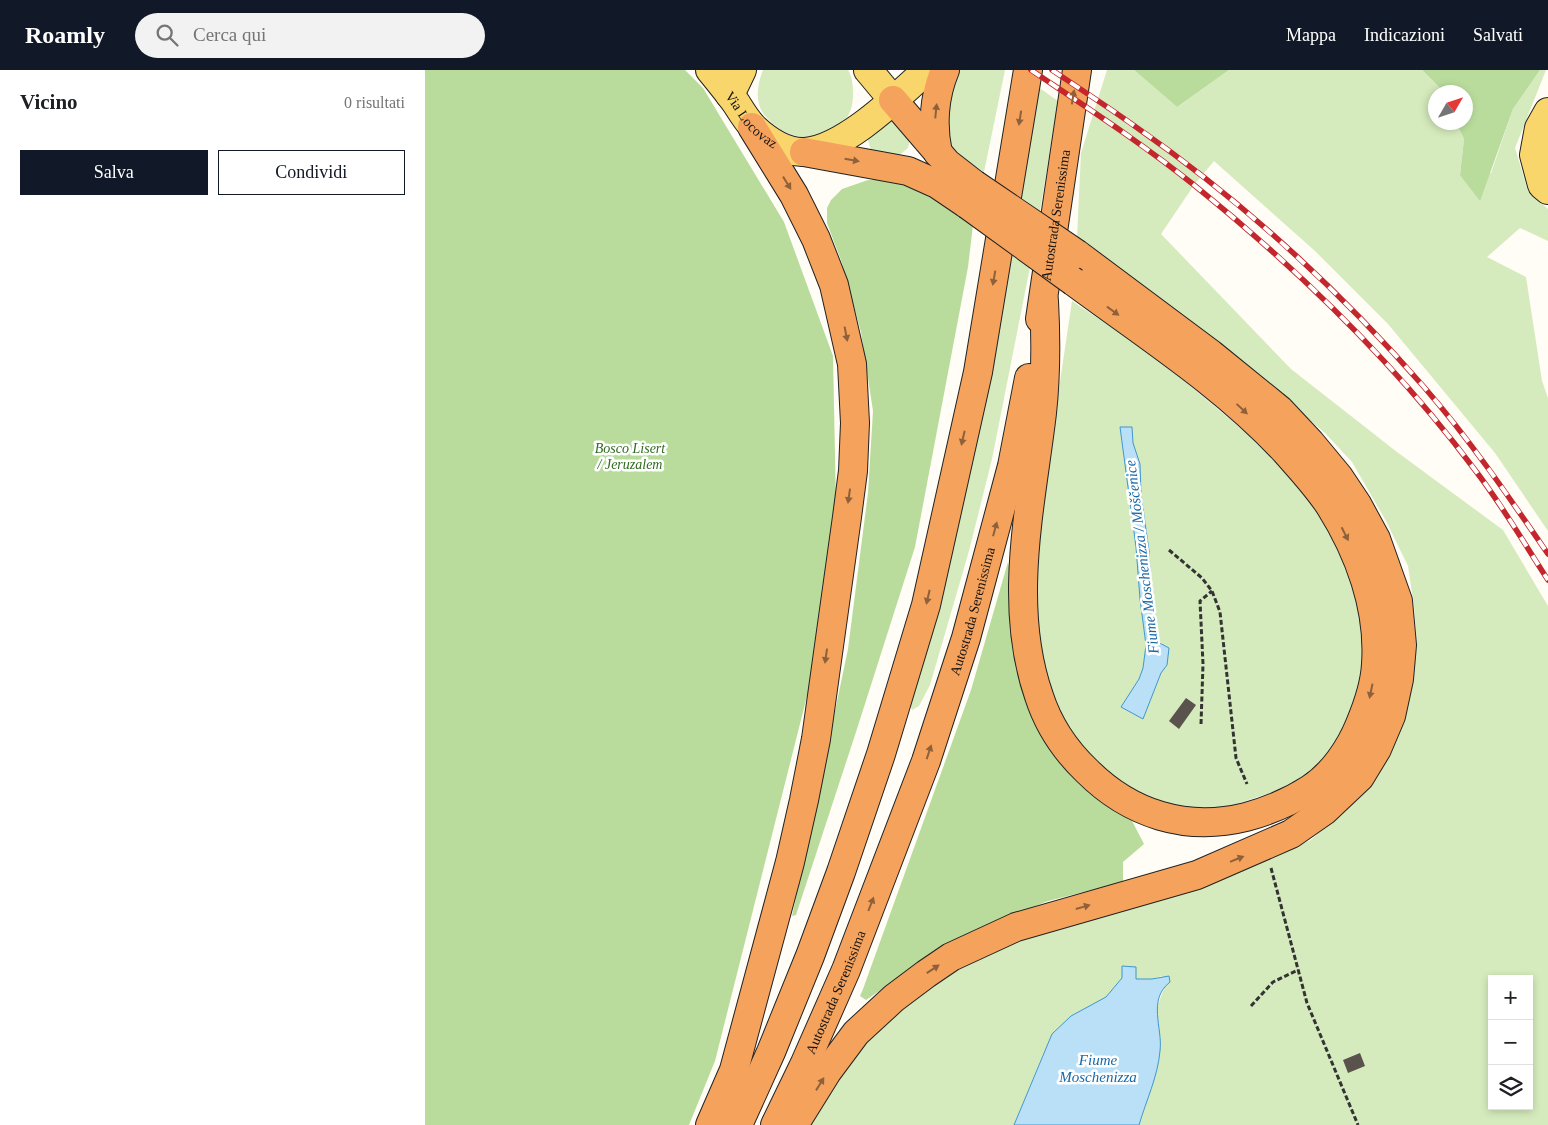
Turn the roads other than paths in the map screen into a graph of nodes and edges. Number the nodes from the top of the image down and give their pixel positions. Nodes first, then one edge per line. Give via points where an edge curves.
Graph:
1 (710, 70) edge
2 (742, 70) edge
3 (868, 70) edge
4 (927, 70) edge
5 (945, 70) edge
6 (1028, 70) edge
7 (1077, 70) edge
8 (730, 95) junction
9 (893, 100) junction
10 (1548, 112) edge
11 (752, 127) junction
12 (804, 152) junction
13 (938, 153) junction
14 (1548, 190) edge
15 (971, 194) junction
16 (1044, 301) junction
17 (710, 1125) edge
18 (738, 1125) edge
19 (775, 1125) edge
20 (795, 1125) edge

1 - 8 main road, Via Locovaz
2 - 8 main road
3 - 9 main road
4 - 9 main road
13 -> 5 highway via 935,116 939,85
6 -> 18 highway via 978,372 926,605 841,872 771,1052
16 -> 7 highway, Autostrada Serenissima
8 - 11 main road, Via Locovaz
9 - 12 main road via 845,137
9 - 13 highway
10 - 14 main road via 1539,128 1534,155 1542,185
11 - 12 main road, Via Locovaz via 771,142
11 -> 17 highway via 795,195 834,285 852,364 853,471 816,739 804,800 733,1070
12 -> 15 highway via 908,171
13 - 15 highway via 959,173
15 -> 16 highway, bridge via 1074,282 1207,380 1270,435 1329,503 1357,557 1375,627 1376,664 1371,696 1353,742 1335,765 1312,788 1271,810 1206,824 1164,818 1132,805 1112,794 1072,757 1055,732 1039,697 1027,654 1023,617 1025,545 1042,408 1046,340
20 -> 15 highway, bridge via 827,1072 856,1033 894,998 951,957 1016,926 1197,875 1291,834 1324,811 1360,777 1377,749 1391,716 1399,679 1402,645 1398,600 1376,539 1339,477 1310,442 1280,410 1211,354 1077,254
19 -> 16 highway, Autostrada Serenissima via 853,952 926,761 966,638 1012,466

